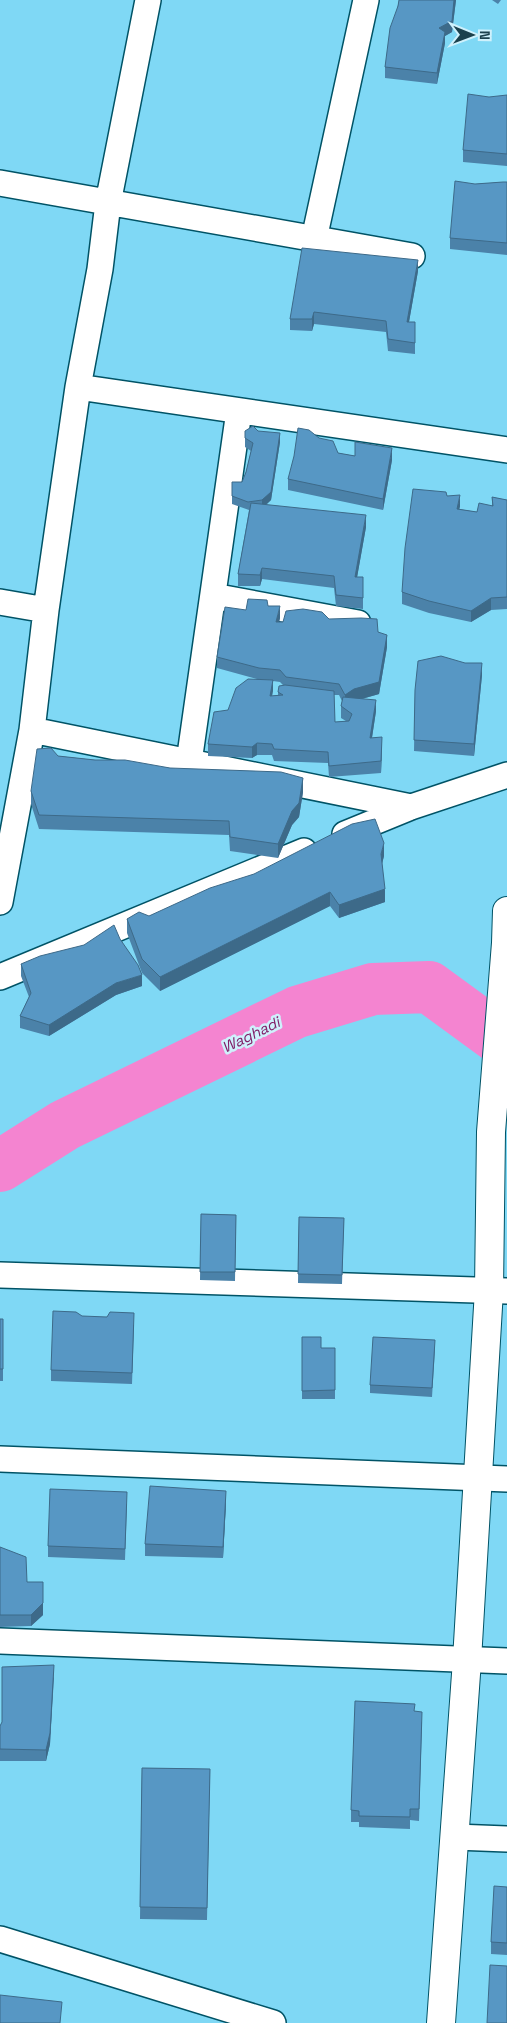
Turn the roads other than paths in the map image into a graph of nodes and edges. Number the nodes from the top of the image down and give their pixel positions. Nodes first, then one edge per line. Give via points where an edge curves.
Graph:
1 (148, 0) edge
2 (366, 0) edge
3 (0, 183) edge
4 (108, 203) junction
5 (314, 239) junction
6 (412, 256) dead end
7 (78, 387) junction
8 (238, 411) junction
9 (507, 450) edge
10 (213, 596) junction
11 (0, 602) edge
12 (46, 610) junction
13 (358, 623) edge
14 (32, 730) junction
15 (190, 762) junction
16 (507, 775) edge
17 (411, 807) junction
18 (0, 902) edge
19 (507, 911) edge
20 (506, 943) edge
21 (0, 977) edge
22 (0, 1275) edge
23 (498, 1291) edge
24 (0, 1459) edge
25 (478, 1478) junction
26 (507, 1479) edge
27 (0, 1641) edge
28 (467, 1660) junction
29 (507, 1661) edge
30 (454, 1837) junction
31 (507, 1839) edge
32 (0, 1939) edge
33 (273, 2023) edge
34 (441, 2023) edge

1 - 4 street
2 - 5 street
3 - 4 street
4 - 5 street
4 - 7 street via 100,269
5 - 6 street
7 - 8 street
7 - 12 street
8 - 9 street
8 - 10 street
10 - 13 street
10 - 15 street
11 - 12 street
12 - 14 street
14 - 15 street
14 - 18 street
15 - 17 street
16 - 17 street
17 - 21 street
19 - 20 street
20 - 23 street via 491,1132
22 - 23 street
23 - 25 street
24 - 25 street
25 - 26 street
25 - 28 street
27 - 28 street
28 - 29 street
28 - 30 street
30 - 31 street
30 - 34 street
32 - 33 street

